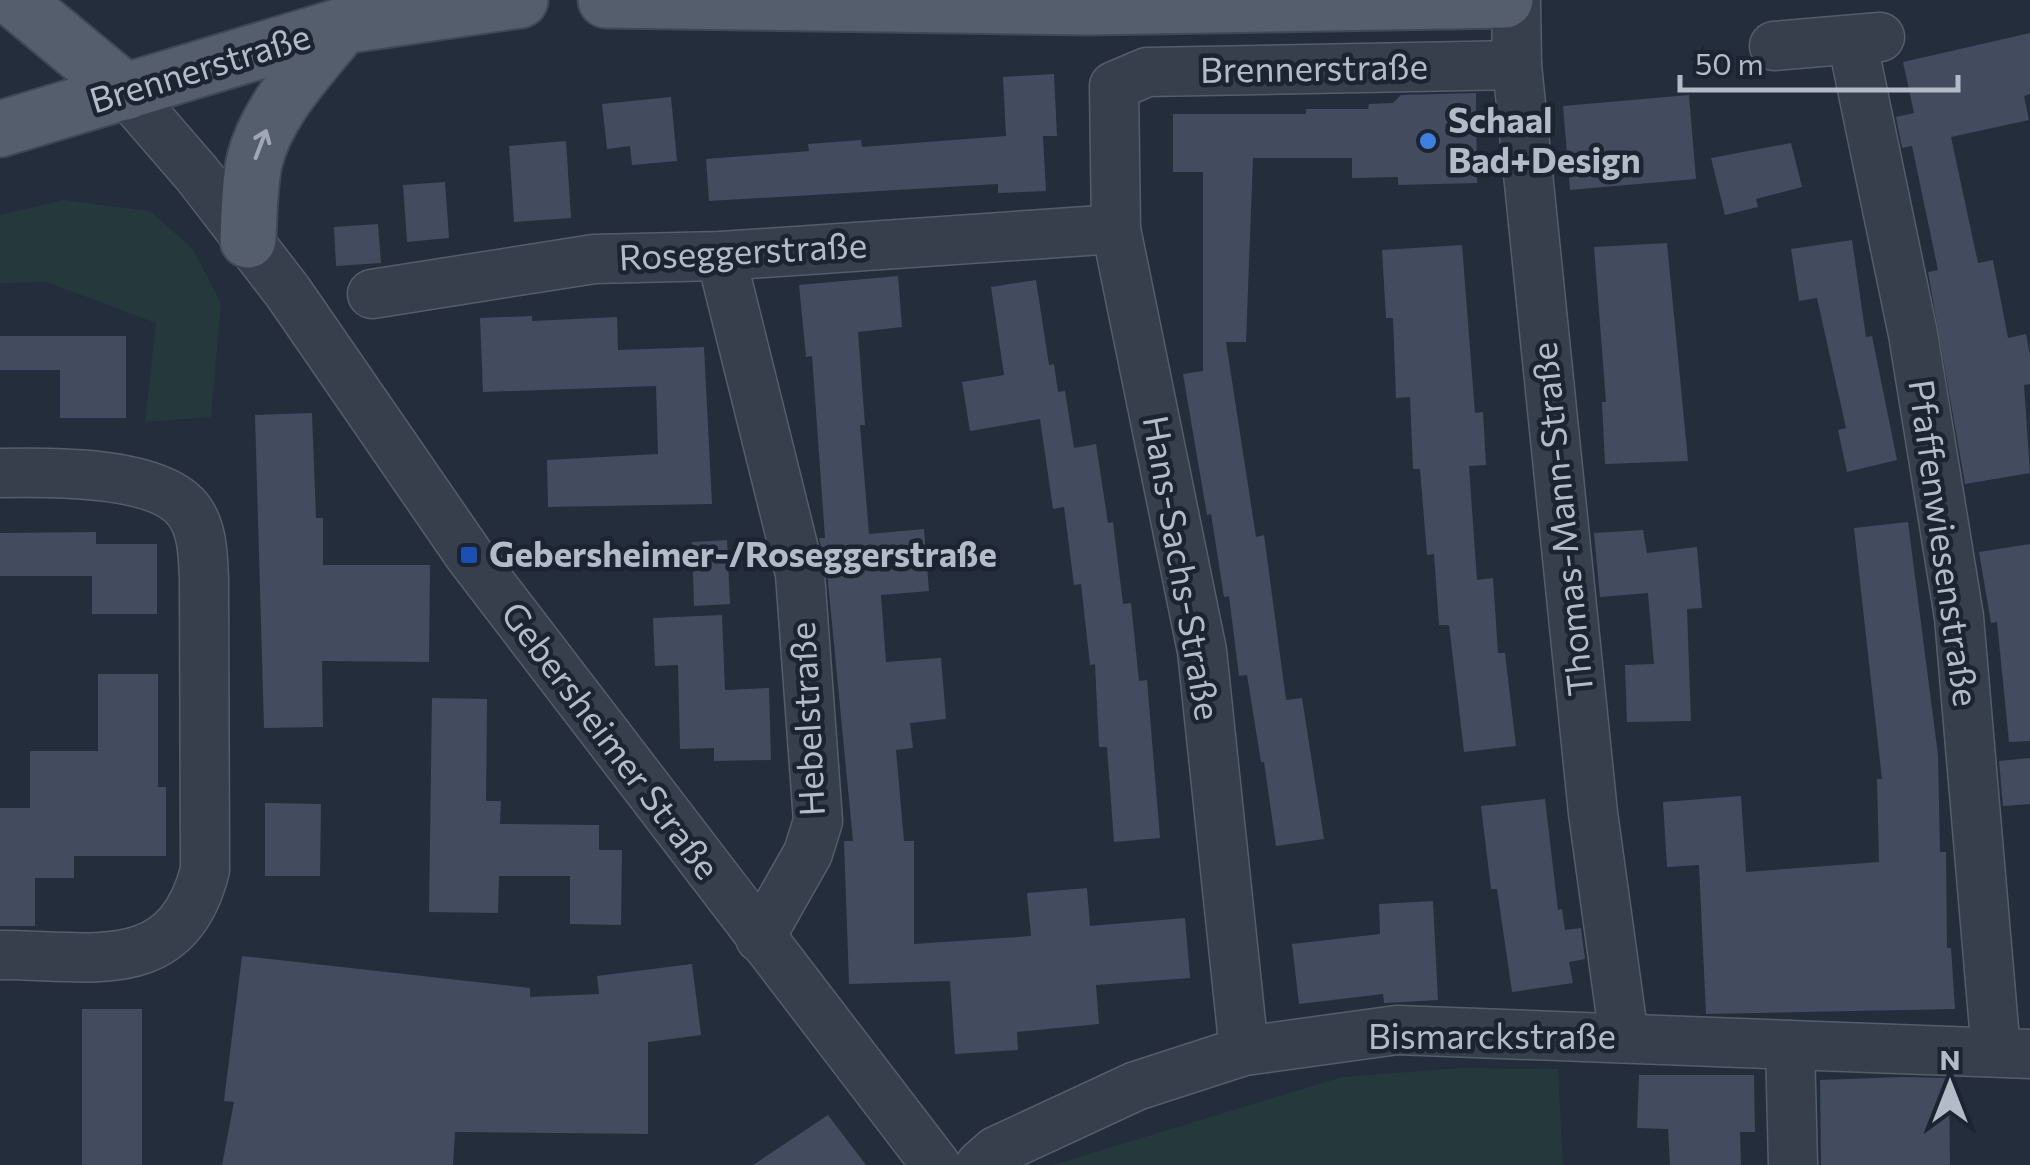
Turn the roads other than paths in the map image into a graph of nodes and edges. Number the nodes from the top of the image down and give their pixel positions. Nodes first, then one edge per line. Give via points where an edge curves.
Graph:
1 (15, 0) edge
2 (520, 0) edge
3 (606, 0) edge
4 (1505, 0) edge
5 (1516, 0) edge
6 (1291, 1) edge
7 (685, 2) edge
8 (342, 26) junction
9 (1774, 46) dead end
10 (1517, 66) junction
11 (1114, 86) joint
12 (126, 92) junction
13 (0, 130) edge
14 (1116, 229) junction
15 (248, 240) junction
16 (721, 256) junction
17 (372, 294) dead end
18 (0, 472) edge
19 (760, 938) junction
20 (0, 955) edge
21 (1624, 1038) junction
22 (1790, 1044) junction
23 (1244, 1051) junction
24 (2013, 1053) edge
25 (936, 1165) edge
26 (980, 1165) edge
27 (1794, 1165) edge

1 - 12 main road, Gebersheimer Straße
2 - 8 main road, Brennerstraße
3 - 7 main road, Brennerstraße
4 - 6 main road, Brennerstraße
5 - 10 street, Thomas-Mann-Straße
6 - 7 main road, Brennerstraße via 1088,7
8 - 12 main road, Brennerstraße
15 -> 8 main road via 255,159 274,114
9 - 24 street, Pfaffenwiesenstraße via 1868,38 1959,617
10 - 11 street, Brennerstraße via 1147,72
10 - 21 street, Thomas-Mann-Straße via 1593,813
11 - 14 street, Hans-Sachs-Straße
12 - 13 main road, Brennerstraße
12 - 15 street, Gebersheimer Straße
14 - 16 street, Roseggerstraße
14 - 23 street, Hans-Sachs-Straße via 1202,651
15 - 19 street, Gebersheimer Straße via 469,555
16 - 17 street, Roseggerstraße via 594,259
16 - 19 street, Hebelstraße via 800,574 818,822
18 - 20 street via 121,478 181,502 192,514 204,580 205,870 197,902 163,943 124,954
19 - 25 street, Gebersheimer Straße
21 - 22 street, Bismarckstraße
21 - 23 street, Bismarckstraße via 1397,1030
22 - 24 street, Bismarckstraße
22 - 27 street
23 - 26 street, Bismarckstraße via 1136,1086 996,1151

